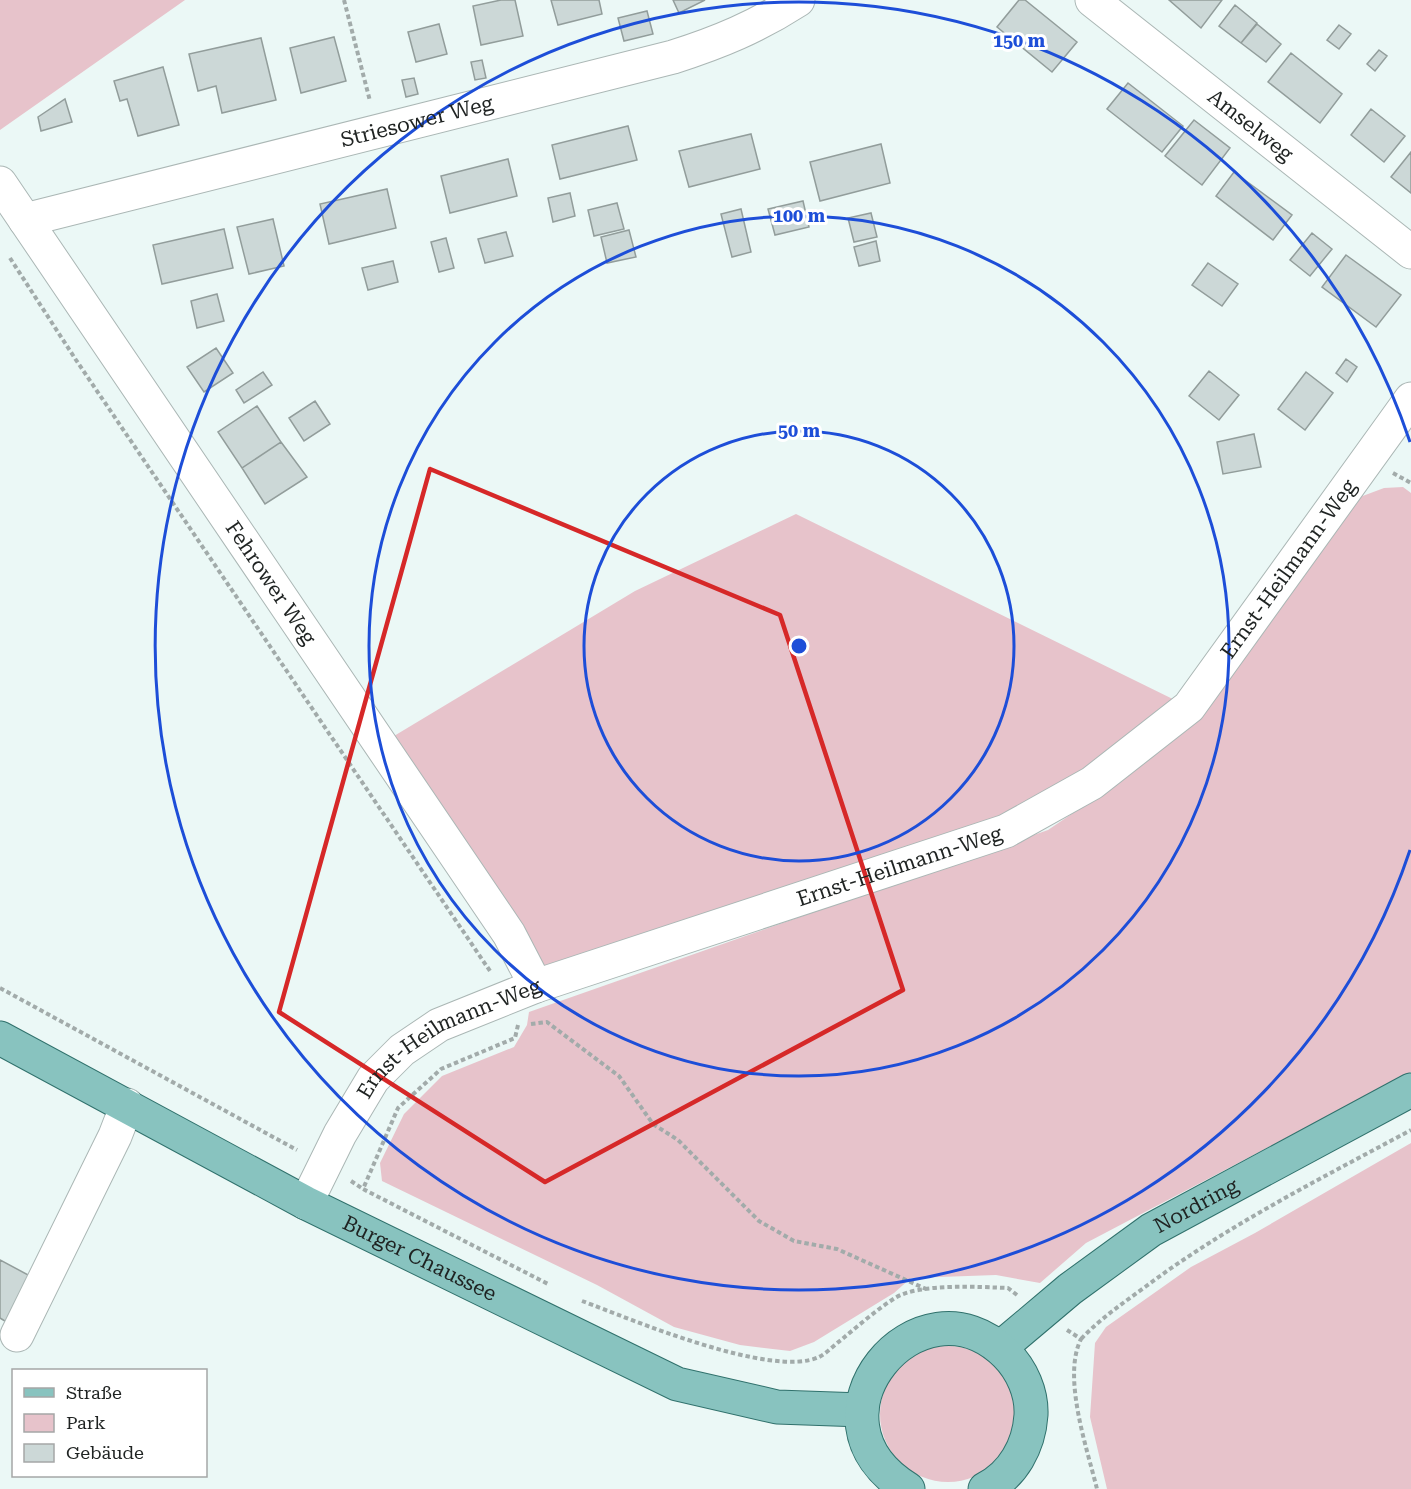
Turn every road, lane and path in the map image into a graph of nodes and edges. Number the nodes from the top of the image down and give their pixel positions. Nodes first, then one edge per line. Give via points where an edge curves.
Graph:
1 (344, 0) edge
2 (798, 0) edge
3 (1092, 0) edge
4 (378, 131) junction
5 (0, 183) edge
6 (25, 220) junction
7 (1411, 252) edge
8 (1411, 399) edge
9 (536, 986) junction
10 (0, 988) edge
11 (519, 1025) dead end
12 (0, 1038) edge
13 (1411, 1090) edge
14 (127, 1105) junction
15 (1411, 1130) edge
16 (324, 1165) junction
17 (363, 1189) dead end
18 (306, 1203) junction
19 (927, 1289) dead end
20 (17, 1335) dead end
21 (1081, 1339) dead end
22 (1000, 1348) junction
23 (862, 1410) junction
24 (908, 1489) edge
25 (985, 1489) edge

1 - 4 path
2 - 4 street, Striesower Weg via 729,39 673,57
3 - 7 street, Amselweg
4 - 6 street, Striesower Weg
5 - 6 street, Fehrower Weg
6 - 9 street, Fehrower Weg via 509,934
8 - 9 street, Ernst-Heilmann-Weg via 1189,707 1092,783 1006,831
9 - 16 street, Ernst-Heilmann-Weg via 439,1025 402,1050 373,1079
10 - 16 path
11 - 19 path via 547,1022 619,1077 653,1125 678,1140 759,1221 794,1241 837,1249
12 - 14 main road, Burger Chaussee
13 - 22 main road, Nordring via 1151,1230 1070,1289
14 - 18 main road, Burger Chaussee
14 - 20 street
15 - 21 path via 1190,1253 1101,1318
16 - 17 path
16 - 18 street, Ernst-Heilmann-Weg
18 - 23 main road, Burger Chaussee via 677,1384 777,1407
22 - 23 main road via 959,1330 918,1334 882,1360 872,1374
22 - 25 main road via 1012,1360 1028,1390 1030,1427 1023,1451 1011,1469
23 - 24 main road via 865,1440 875,1460 892,1479

